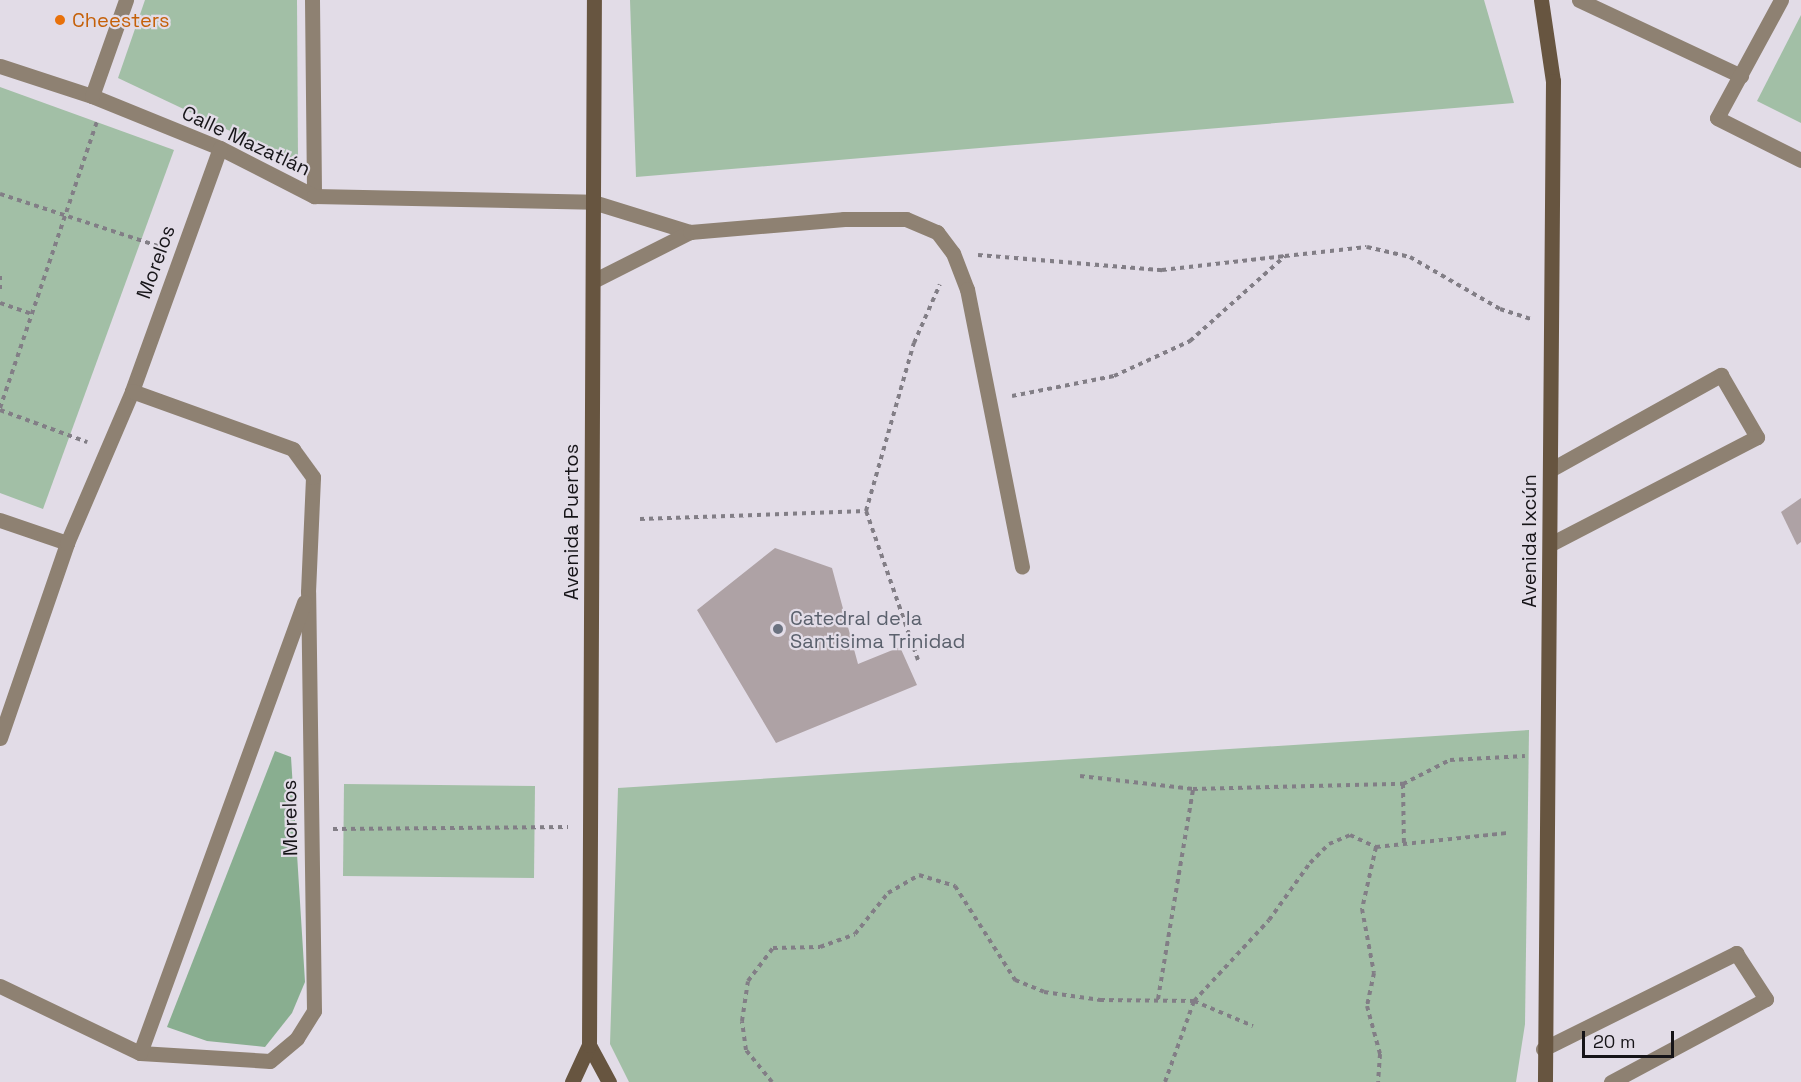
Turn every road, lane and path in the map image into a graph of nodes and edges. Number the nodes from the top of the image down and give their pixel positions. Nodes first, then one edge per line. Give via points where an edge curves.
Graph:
1 (126, 0) edge
2 (312, 0) edge
3 (594, 0) edge
4 (1541, 0) edge
5 (1579, 0) edge
6 (1781, 0) edge
7 (0, 66) edge
8 (1741, 76) junction
9 (98, 99) junction
10 (220, 148) junction
11 (1801, 160) edge
12 (0, 194) edge
13 (314, 196) junction
14 (593, 202) junction
15 (65, 215) junction
16 (690, 232) junction
17 (182, 253) junction
18 (953, 254) junction
19 (1285, 255) junction
20 (0, 276) edge
21 (593, 280) junction
22 (0, 291) edge
23 (0, 303) edge
24 (32, 314) junction
25 (1552, 327) junction
26 (132, 391) junction
27 (987, 401) junction
28 (0, 409) edge
29 (107, 449) junction
30 (1550, 471) junction
31 (866, 512) junction
32 (640, 519) dead end
33 (0, 520) edge
34 (67, 543) junction
35 (1551, 544) junction
36 (1022, 567) dead end
37 (308, 592) junction
38 (918, 660) dead end
39 (0, 738) edge
40 (1548, 755) junction
41 (1080, 776) dead end
42 (1403, 784) junction
43 (1193, 789) junction
44 (590, 827) junction
45 (312, 829) junction
46 (1508, 833) dead end
47 (1404, 845) junction
48 (1376, 847) junction
49 (0, 986) edge
50 (1158, 999) junction
51 (1194, 1001) junction
52 (1253, 1026) dead end
53 (589, 1045) junction
54 (1543, 1049) junction
55 (140, 1053) junction
56 (572, 1082) edge
57 (609, 1082) edge
58 (772, 1082) edge
59 (1165, 1082) edge
60 (1378, 1082) edge
61 (1545, 1082) edge
62 (1611, 1082) edge

1 - 9 street
2 - 13 street
3 - 14 street, Avenida Puertos
4 - 25 street, Avenida Ixcún via 1553,81
5 - 8 street
6 - 8 street
7 - 9 street, Calle Mazatlán
8 - 11 street via 1717,118
9 - 10 street, Calle Mazatlán
9 - 15 path
10 - 13 street, Calle Mazatlán
10 - 17 street, Morelos
12 - 15 path
13 - 14 street, Calle Mazatlán
14 - 16 street, Calle Mazatlán
14 - 21 street, Avenida Puertos
15 - 17 path
15 - 24 path
16 - 18 street via 844,219 906,219 937,232
16 - 21 street
17 - 26 street, Morelos
18 - 19 path via 1162,270
18 - 27 street via 967,289
18 - 31 path via 914,343
19 - 25 path via 1367,247 1410,257 1500,309
19 - 27 path via 1190,341 1114,376
20 - 22 path
21 - 44 street, Avenida Puertos
23 - 24 path
24 - 28 path
25 - 30 street, Avenida Ixcún
26 - 29 street, Morelos
26 - 37 street, Morelos via 292,448 313,477
27 - 36 street
28 - 29 path
29 - 34 street, Morelos
30 - 35 street, Avenida Ixcún
30 - 35 street via 1721,375 1757,436
31 - 32 path
31 - 38 path
33 - 34 street
34 - 39 street, Morelos
35 - 40 street, Avenida Ixcún
37 - 45 street, Morelos
37 - 55 street
40 - 42 path via 1450,760
40 - 54 street, Avenida Ixcún
41 - 43 path
42 - 43 path
42 - 47 path
43 - 50 path
44 - 45 path
44 - 53 street, Avenida Puertos
45 - 55 street, Morelos via 314,1011 297,1038 270,1061
46 - 47 path
47 - 48 path
48 - 51 path via 1350,836 1329,844 1310,863 1269,921
48 - 60 path via 1362,909 1374,973 1367,1006 1380,1054
49 - 55 street, Morelos
50 - 51 path
50 - 58 path via 1100,1000 1044,992 1015,980 954,886 919,875 888,893 855,934 820,947 773,948 748,981 742,1021 746,1050
51 - 52 path
51 - 59 path
53 - 56 street, Avenida Puertos
53 - 57 street, Avenida Puertos
54 - 61 street, Avenida Ixcún
54 - 62 street via 1736,952 1766,999

